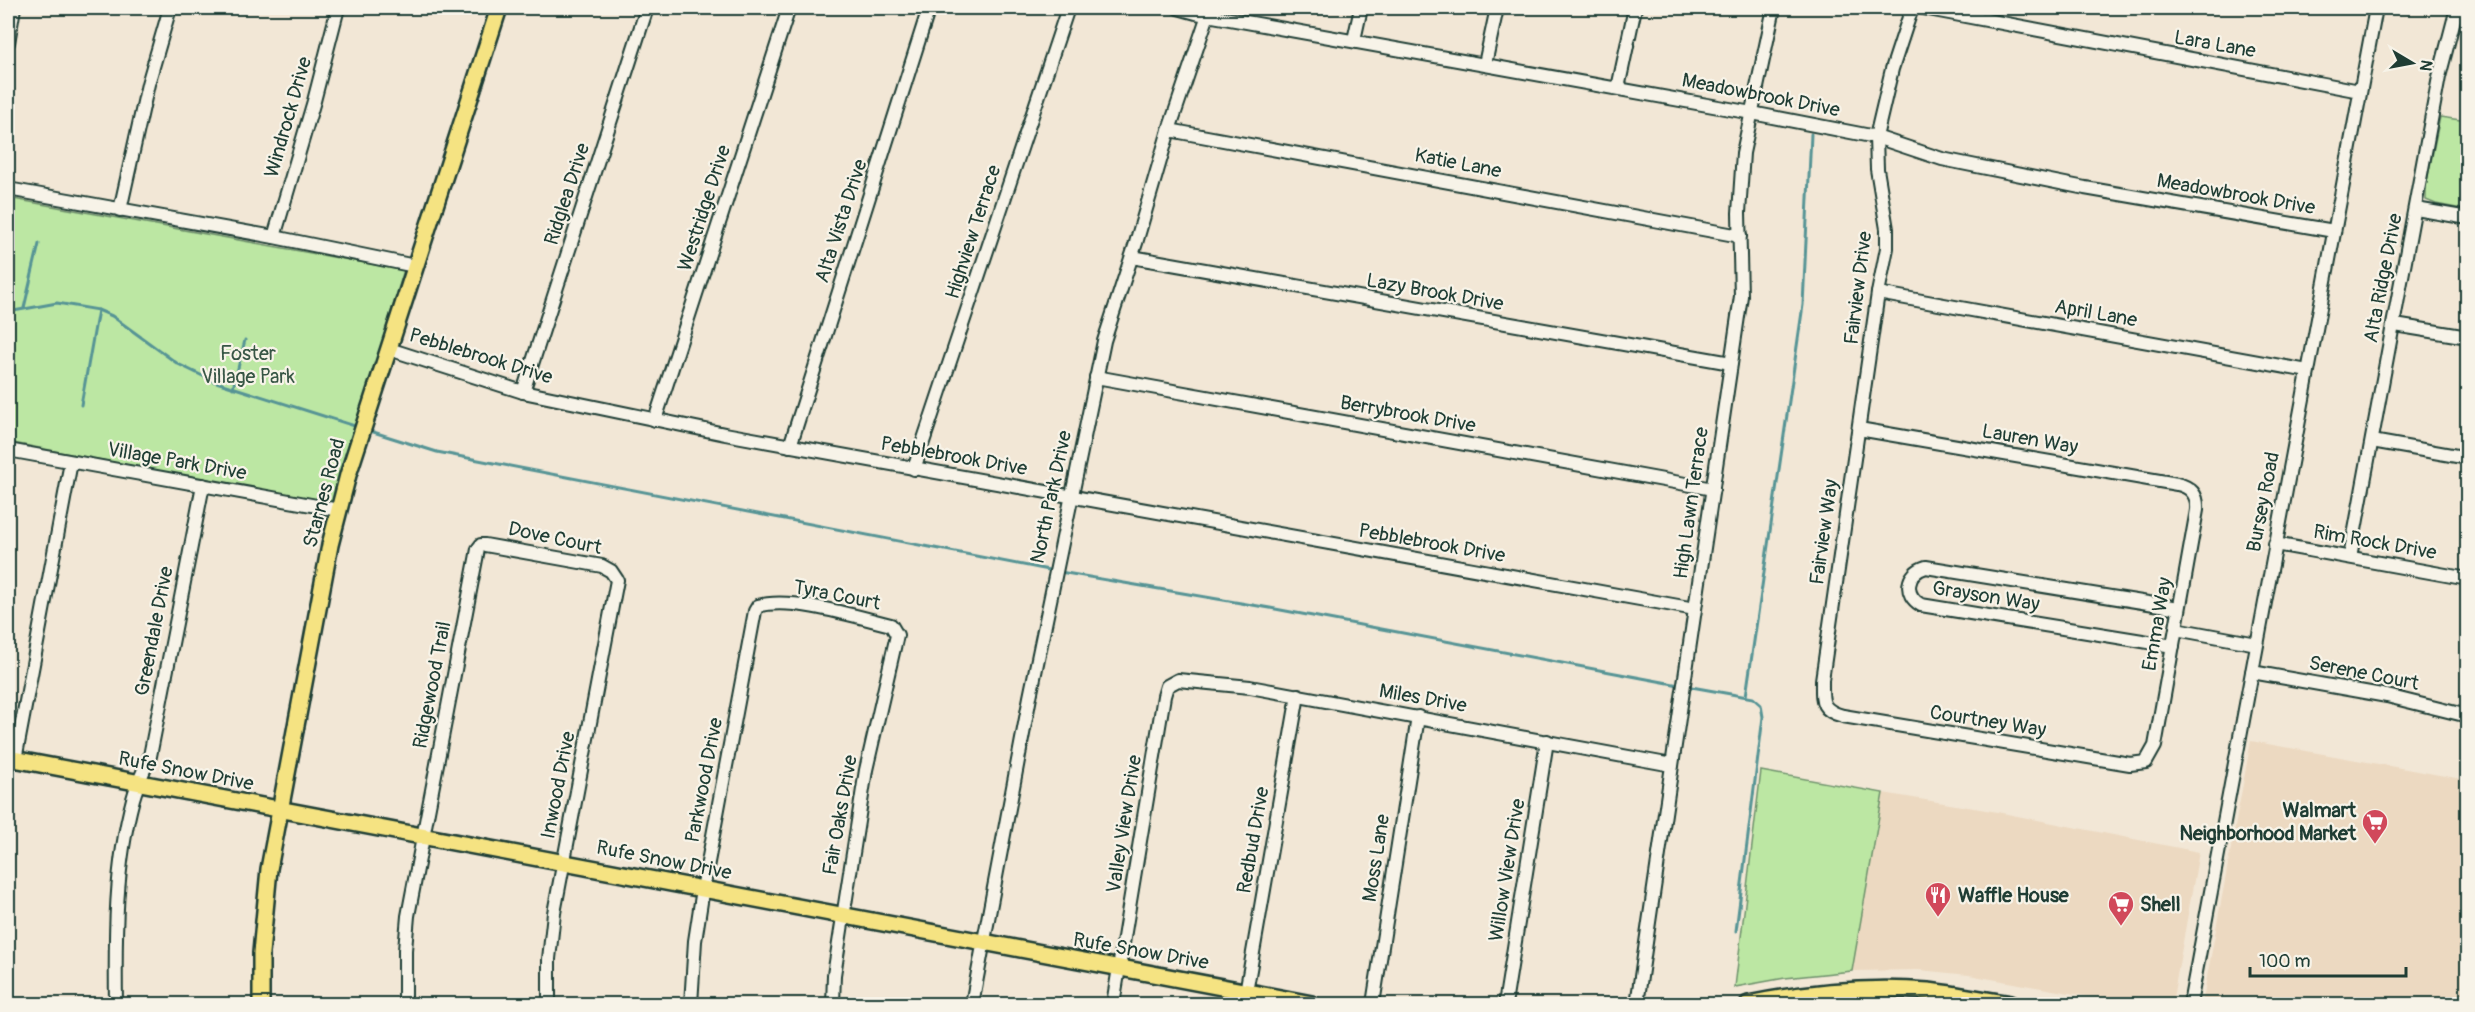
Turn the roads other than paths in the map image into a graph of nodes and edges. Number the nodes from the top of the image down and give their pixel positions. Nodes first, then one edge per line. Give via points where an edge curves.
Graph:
1 (14, 8) edge
2 (170, 8) edge
3 (338, 8) edge
4 (499, 8) edge
5 (647, 8) edge
6 (789, 8) edge
7 (929, 8) edge
8 (1068, 8) edge
9 (1178, 8) edge
10 (1362, 8) edge
11 (1497, 8) edge
12 (1635, 8) edge
13 (1774, 8) edge
14 (1912, 8) edge
15 (1923, 8) edge
16 (2376, 8) edge
17 (2457, 8) edge
18 (1209, 11) edge
19 (1354, 40) junction
20 (8, 43) edge
21 (1485, 64) junction
22 (1618, 88) junction
23 (2360, 91) junction
24 (1752, 113) junction
25 (1170, 130) junction
26 (1876, 137) junction
27 (8, 189) edge
28 (2416, 209) junction
29 (120, 210) junction
30 (2468, 218) edge
31 (2334, 231) junction
32 (1740, 236) junction
33 (274, 237) junction
34 (1132, 257) junction
35 (415, 266) junction
36 (1878, 293) junction
37 (2395, 325) junction
38 (2468, 337) edge
39 (389, 349) junction
40 (1868, 362) joint
41 (1731, 363) junction
42 (2308, 371) junction
43 (1096, 377) junction
44 (523, 392) junction
45 (655, 420) junction
46 (1859, 429) junction
47 (2372, 441) junction
48 (790, 446) junction
49 (8, 450) edge
50 (2468, 459) edge
51 (71, 462) junction
52 (914, 469) junction
53 (203, 485) junction
54 (1713, 489) junction
55 (2193, 492) joint
56 (1071, 497) junction
57 (339, 510) junction
58 (2275, 544) junction
59 (485, 545) joint
60 (2350, 557) junction
61 (615, 574) joint
62 (2468, 579) edge
63 (765, 604) joint
64 (2179, 608) junction
65 (1695, 609) junction
66 (2176, 629) junction
67 (897, 635) joint
68 (2257, 644) junction
69 (2173, 646) junction
70 (2252, 672) junction
71 (1167, 687) joint
72 (1298, 695) junction
73 (1825, 708) joint
74 (2468, 716) edge
75 (1418, 717) junction
76 (1547, 741) junction
77 (11, 759) edge
78 (2146, 762) joint
79 (1672, 765) junction
80 (139, 783) junction
81 (280, 810) junction
82 (422, 836) junction
83 (563, 863) junction
84 (703, 889) junction
85 (843, 916) junction
86 (984, 942) junction
87 (1120, 969) junction
88 (1245, 998) edge
89 (116, 1005) edge
90 (261, 1005) edge
91 (405, 1005) edge
92 (549, 1005) edge
93 (691, 1005) edge
94 (833, 1005) edge
95 (972, 1005) edge
96 (1113, 1005) edge
97 (1312, 1005) edge
98 (1373, 1005) edge
99 (1505, 1005) edge
100 (1637, 1005) edge
101 (1748, 1005) edge
102 (2011, 1005) edge
103 (2190, 1005) edge

1 - 20 street
2 - 29 street via 148,84
3 - 33 street, Windrock Drive
4 - 35 main road, Starnes Road
5 - 44 street, Ridglea Drive
6 - 45 street, Westridge Drive
7 - 48 street, Alta Vista Drive
8 - 52 street, Highview Terrace
9 - 18 street, Meadowbrook Drive
10 - 19 street
11 - 21 street
12 - 22 street
13 - 24 street, High Lawn Terrace
14 - 26 street, Fairview Drive
15 - 23 street, Lara Lane
16 - 23 street, Bursey Road
17 - 28 street, Alta Ridge Drive via 2439,77
18 - 19 street, Meadowbrook Drive
18 - 25 street, North Park Drive
19 - 21 street, Meadowbrook Drive
21 - 22 street, Meadowbrook Drive
22 - 24 street, Meadowbrook Drive
23 - 31 street, Bursey Road
24 - 26 street, Meadowbrook Drive
24 - 32 street, High Lawn Terrace via 1743,153
25 - 32 street, Katie Lane
25 - 34 street, North Park Drive
26 - 31 street, Meadowbrook Drive via 1942,159 2063,184
26 - 36 street, Fairview Drive via 1887,229
27 - 29 street
28 - 30 street
28 - 37 street, Alta Ridge Drive
29 - 33 street
31 - 42 street, Bursey Road
32 - 41 street, High Lawn Terrace via 1741,296
33 - 35 street
34 - 41 street, Lazy Brook Drive
34 - 43 street, North Park Drive
35 - 39 main road, Starnes Road
36 - 40 street, Fairview Drive
36 - 42 street, April Lane
37 - 38 street
37 - 47 street, Alta Ridge Drive
39 - 44 street, Pebblebrook Drive
39 - 57 main road, Starnes Road
40 - 46 street, Fairview Way
41 - 54 street, High Lawn Terrace
42 - 58 street, Bursey Road
43 - 54 street, Berrybrook Drive
43 - 56 street, North Park Drive
44 - 45 street, Pebblebrook Drive
45 - 48 street, Pebblebrook Drive
46 - 55 street, Lauren Way via 2176,483
46 - 73 street, Fairview Way via 1822,680
47 - 50 street
47 - 60 street, Alta Ridge Drive
48 - 52 street, Pebblebrook Drive
49 - 51 street, Village Park Drive
51 - 53 street, Village Park Drive
51 - 77 street
52 - 56 street, Pebblebrook Drive
53 - 57 street, Village Park Drive
53 - 80 street, Greendale Drive via 150,756
54 - 65 street, High Lawn Terrace
55 - 64 street, Emma Way via 2197,510
56 - 65 street, Pebblebrook Drive
56 - 86 street, North Park Drive
57 - 81 main road, Starnes Road
58 - 60 street, Rim Rock Drive
58 - 68 street, Bursey Road
59 - 61 street, Dove Court via 602,566
59 - 82 street, Ridgewood Trail via 478,549
60 - 62 street, Rim Rock Drive
61 - 83 street, Inwood Drive via 617,580
63 - 67 street, Tyra Court via 843,613 891,626
63 - 84 street, Parkwood Drive via 755,611
64 - 66 street, Emma Way
64 - 69 street, Grayson Way via 1926,567 1915,572 1908,585 1913,601 1921,605
65 - 79 street, High Lawn Terrace
66 - 68 street
66 - 69 street, Emma Way
67 - 85 street, Fair Oaks Drive via 867,770
68 - 70 street, Bursey Road
69 - 78 street, Emma Way via 2154,746
70 - 74 street, Serene Court via 2386,696
70 - 103 street, Bursey Road
71 - 72 street, Miles Drive via 1178,680 1190,680
71 - 87 street, Valley View Drive
72 - 75 street, Miles Drive
72 - 88 street, Redbud Drive
73 - 78 street, Courtney Way via 1854,718 2130,764
75 - 76 street, Miles Drive
75 - 98 street, Moss Lane
76 - 79 street, Miles Drive
76 - 99 street, Willow View Drive
77 - 80 main road, Rufe Snow Drive
79 - 100 street, High Lawn Terrace
80 - 81 main road, Rufe Snow Drive
80 - 89 street, Greendale Drive via 117,889
81 - 82 main road, Rufe Snow Drive
81 - 90 main road, Starnes Road via 264,915
82 - 83 main road, Rufe Snow Drive
82 - 91 street, Ridgewood Trail via 408,916
83 - 84 main road, Rufe Snow Drive
83 - 92 street, Inwood Drive via 549,959
84 - 85 main road, Rufe Snow Drive
84 - 93 street, Parkwood Drive
85 - 86 main road, Rufe Snow Drive
85 - 94 street, Fair Oaks Drive
86 - 87 main road, Rufe Snow Drive
86 - 95 street, North Park Drive
87 - 88 main road, Rufe Snow Drive
87 - 96 street, Valley View Drive
88 - 97 main road, Rufe Snow Drive
101 - 102 main road via 1804,994 1870,989 1928,991

